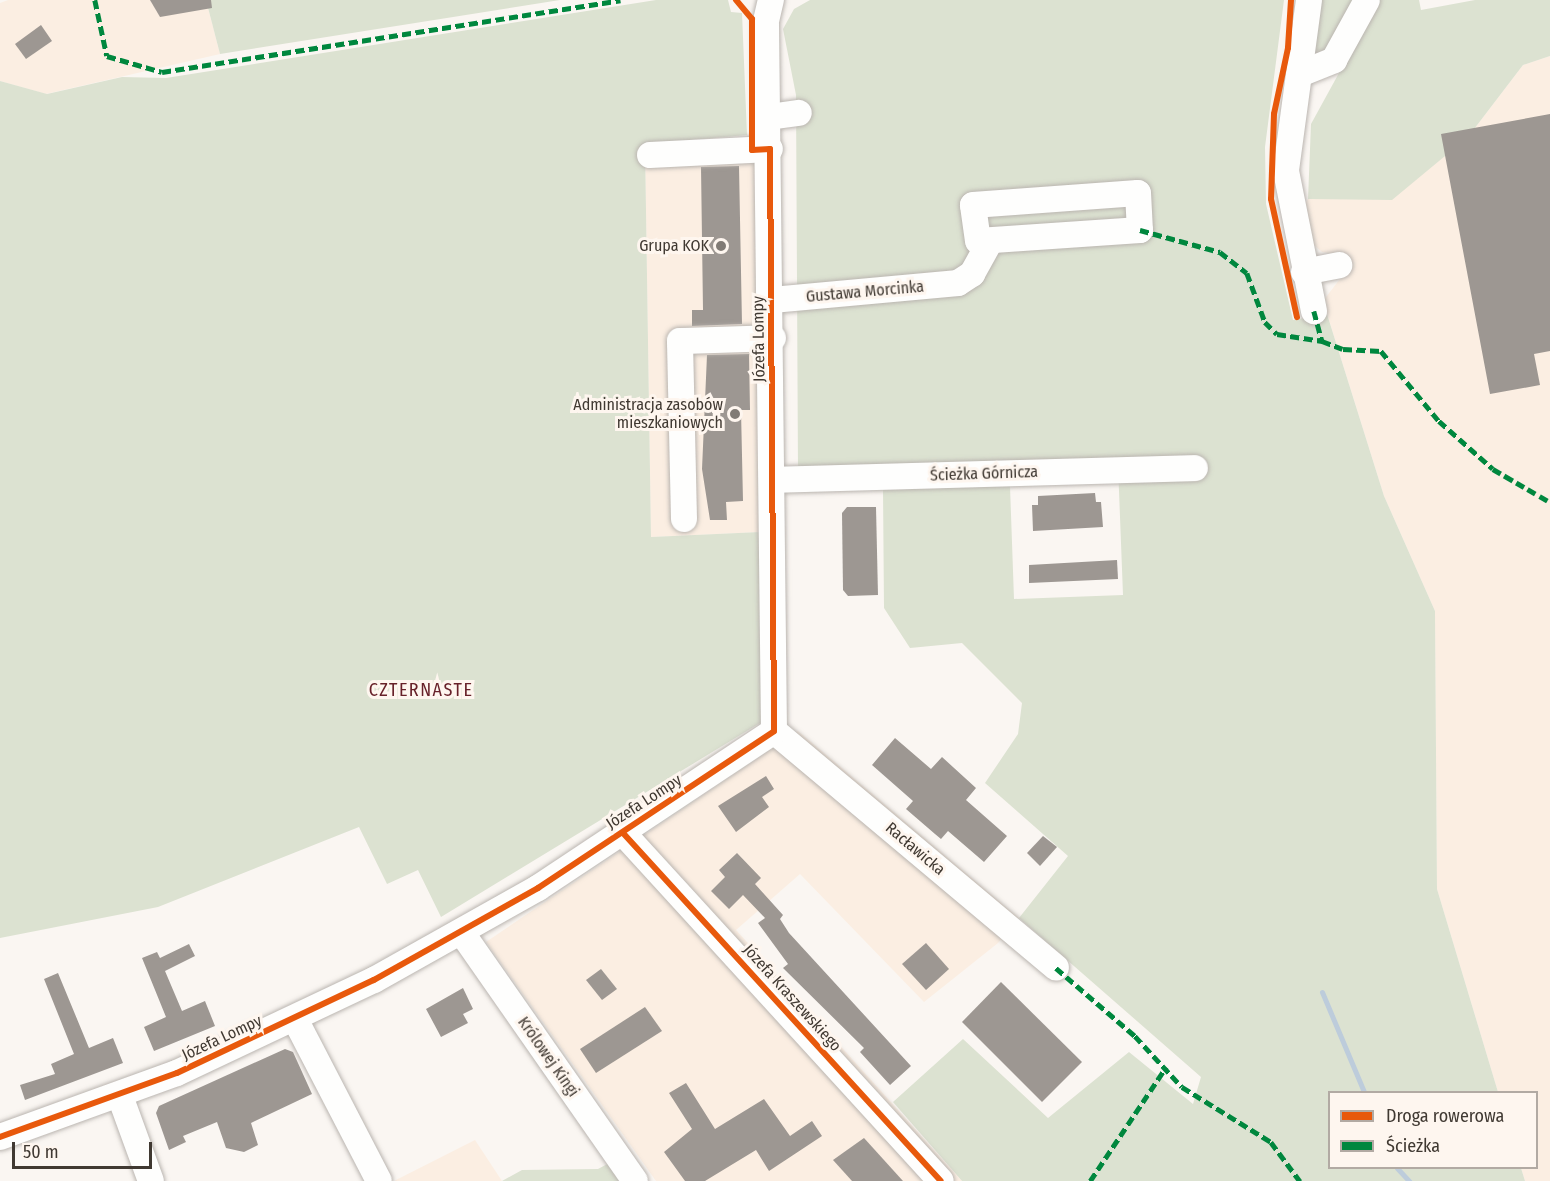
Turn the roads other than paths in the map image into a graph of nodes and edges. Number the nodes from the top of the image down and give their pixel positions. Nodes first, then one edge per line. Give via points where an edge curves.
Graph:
1 (771, 0) edge
2 (1309, 0) edge
3 (1367, 0) edge
4 (1299, 75) junction
5 (799, 113) dead end
6 (769, 117) junction
7 (770, 149) junction
8 (650, 155) dead end
9 (990, 241) junction
10 (1339, 265) dead end
11 (1304, 272) junction
12 (772, 300) junction
13 (1314, 311) dead end
14 (773, 338) junction
15 (1195, 468) dead end
16 (773, 480) junction
17 (684, 519) dead end
18 (774, 731) junction
19 (623, 833) junction
20 (462, 933) junction
21 (1056, 968) dead end
22 (295, 1019) junction
23 (120, 1096) junction
24 (0, 1137) edge
25 (151, 1181) edge
26 (380, 1181) edge
27 (635, 1181) edge
28 (941, 1181) edge

1 - 6 street, Józefa Lompy via 766,21
2 - 4 street
3 - 4 street via 1334,60
4 - 11 street via 1286,171
5 - 6 street
6 - 7 street, Józefa Lompy
7 - 8 street
7 - 12 street, Józefa Lompy
9 - 9 street via 1140,230 1138,193 973,205 978,241
9 - 12 street, Gustawa Morcinka via 972,274 958,283
10 - 11 street
11 - 13 street
12 - 14 street, Józefa Lompy
14 - 16 street, Józefa Lompy
14 - 17 street via 680,341
15 - 16 street, Ścieżka Górnicza
16 - 18 street, Józefa Lompy
18 - 19 street, Józefa Lompy
18 - 21 street, Racławicka
19 - 20 street, Józefa Lompy
19 - 28 street, Józefa Kraszewskiego
20 - 22 street, Józefa Lompy
20 - 27 street, Królowej Kingi
22 - 23 street, Józefa Lompy
22 - 26 street
23 - 24 street, Józefa Lompy
23 - 25 street

